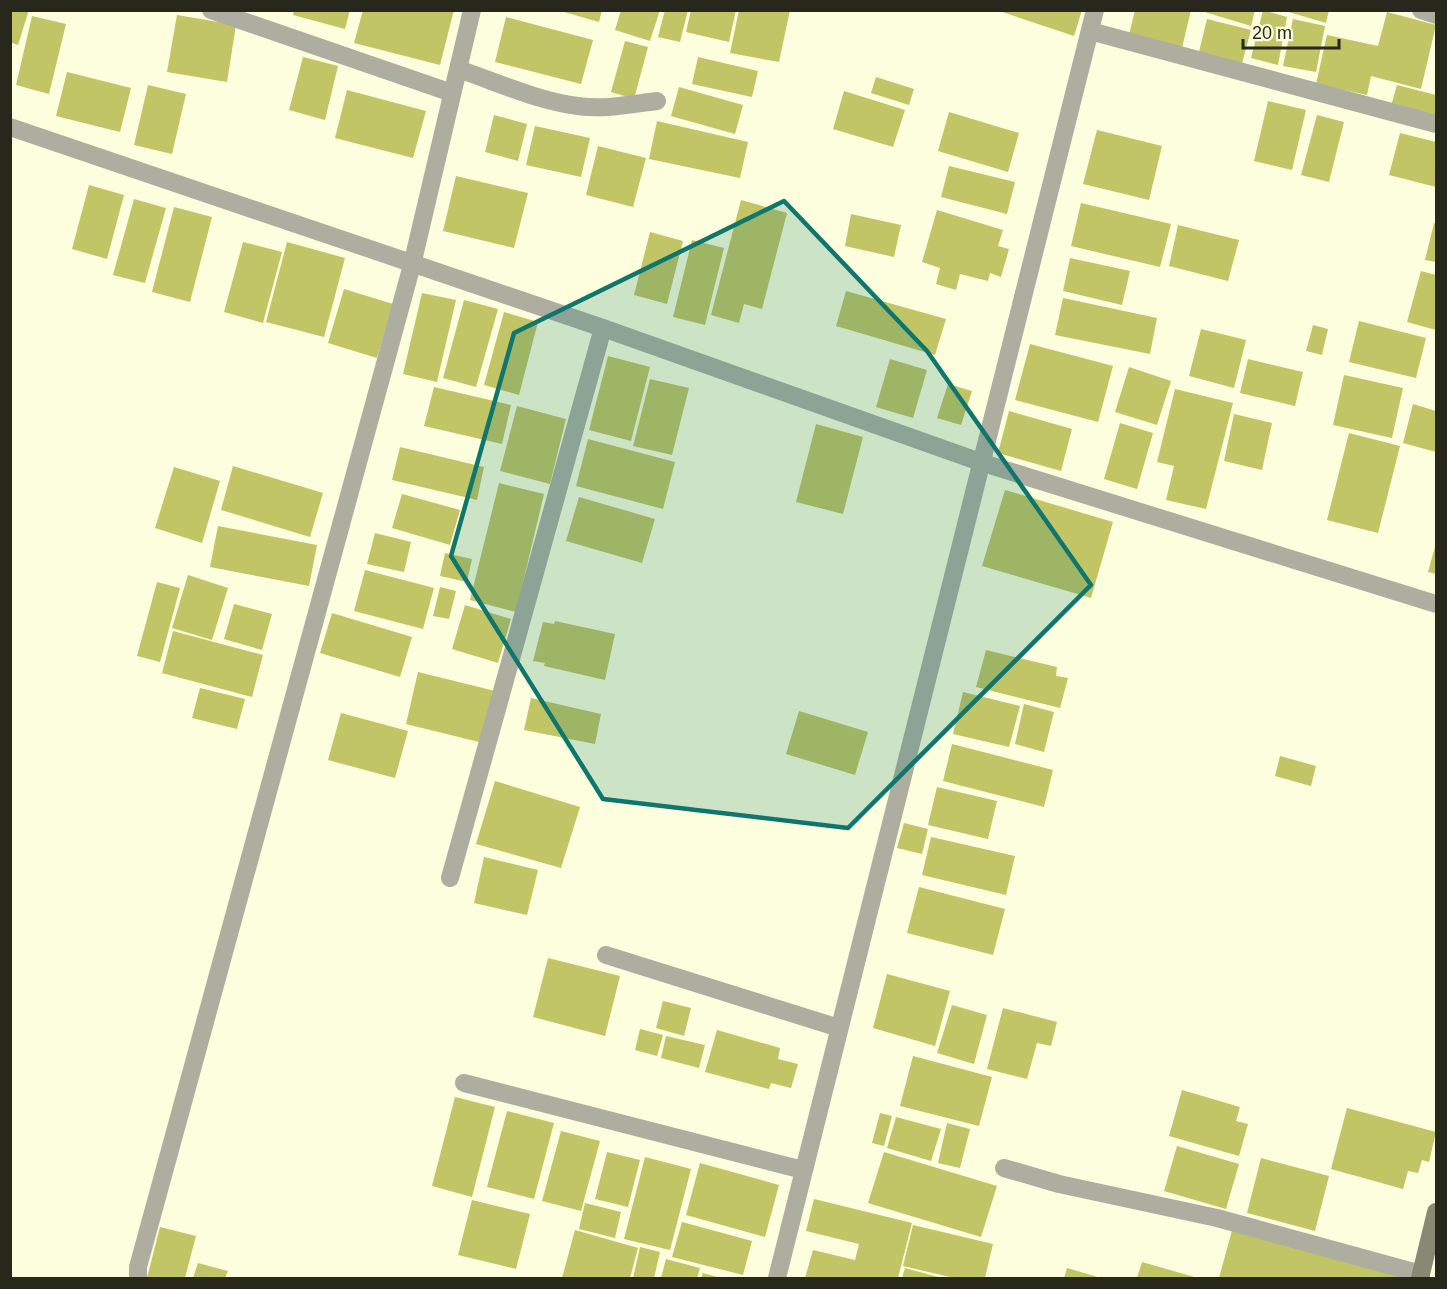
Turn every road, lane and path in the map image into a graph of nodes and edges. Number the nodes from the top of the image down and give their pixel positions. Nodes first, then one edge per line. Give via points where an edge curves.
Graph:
1 (211, 10) edge
2 (472, 10) edge
3 (1095, 10) edge
4 (1421, 10) edge
5 (1437, 15) edge
6 (1090, 31) junction
7 (458, 69) junction
8 (452, 93) junction
9 (657, 101) dead end
10 (1437, 124) edge
11 (10, 127) edge
12 (412, 265) junction
13 (603, 328) junction
14 (982, 463) junction
15 (1437, 604) edge
16 (450, 878) dead end
17 (606, 955) dead end
18 (839, 1028) junction
19 (464, 1083) dead end
20 (1004, 1168) dead end
21 (803, 1170) junction
22 (1437, 1212) edge
23 (1420, 1276) edge
24 (138, 1278) edge
25 (777, 1278) edge

1 - 8 street
2 - 7 street
3 - 6 street
4 - 5 street
6 - 10 street
6 - 14 street
7 - 8 street
7 - 9 street via 554,102 604,107
8 - 12 street
11 - 12 street
12 - 13 street
12 - 24 street
13 - 14 street
13 - 16 street
14 - 15 street
14 - 18 street
17 - 18 street
18 - 21 street
19 - 21 street
20 - 23 street via 1059,1184 1217,1218
21 - 25 street
22 - 23 street

